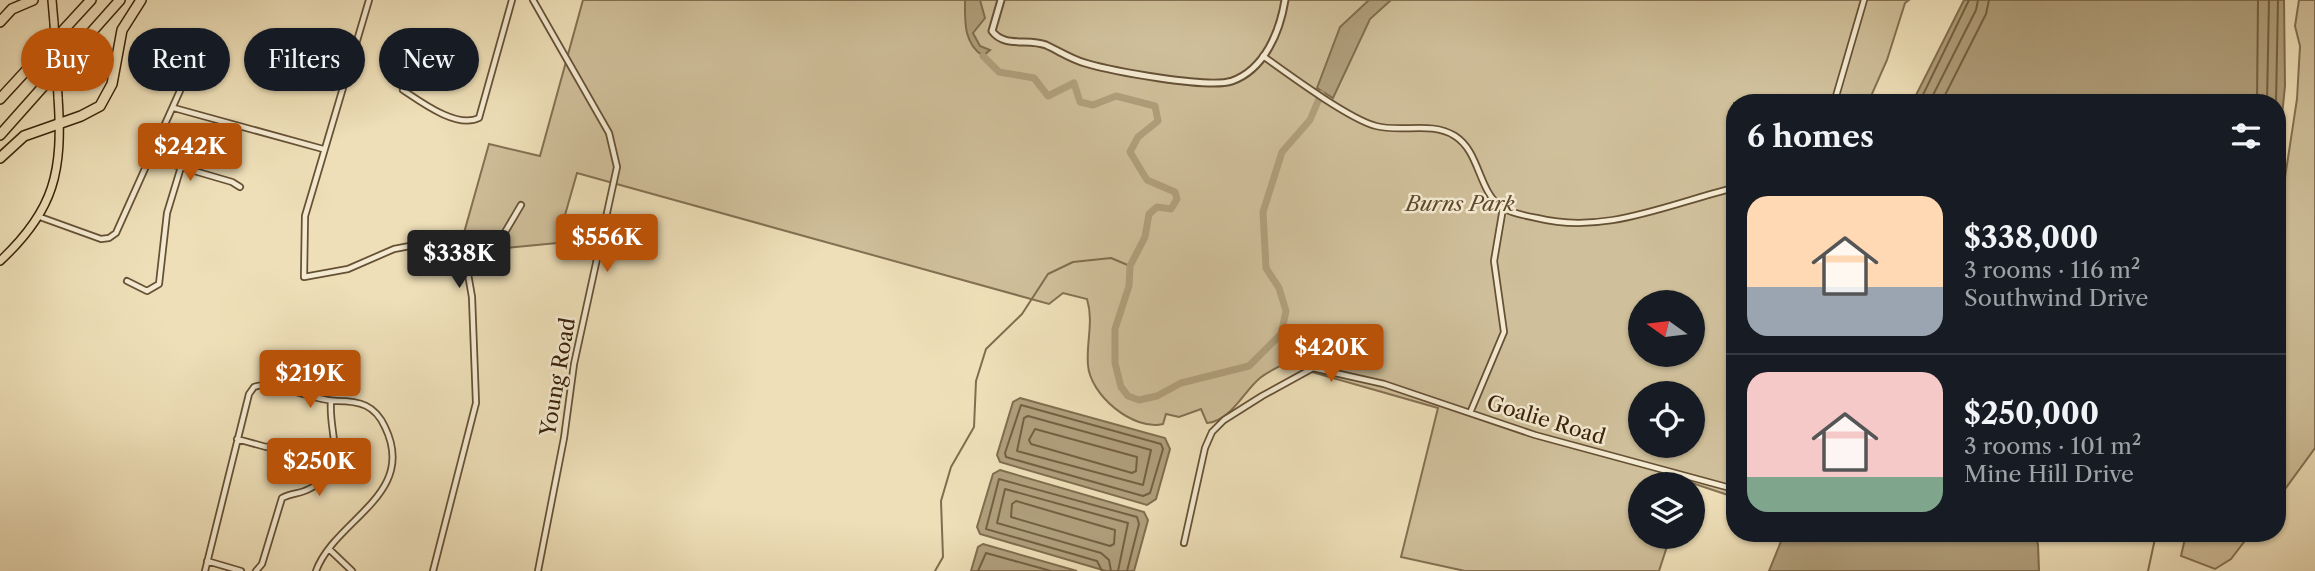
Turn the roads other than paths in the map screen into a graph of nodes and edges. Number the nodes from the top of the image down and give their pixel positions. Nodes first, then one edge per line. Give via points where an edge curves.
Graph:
1 (33, 0) edge
2 (52, 0) edge
3 (91, 0) edge
4 (120, 0) edge
5 (141, 0) edge
6 (369, 0) edge
7 (512, 0) edge
8 (533, 0) edge
9 (1001, 0) edge
10 (1285, 0) edge
11 (1864, 0) edge
12 (0, 22) edge
13 (1262, 56) junction
14 (181, 91) edge
15 (405, 91) edge
16 (1837, 94) edge
17 (0, 99) edge
18 (174, 108) junction
19 (60, 121) junction
20 (0, 135) edge
21 (323, 149) junction
22 (0, 158) edge
23 (150, 158) junction
24 (181, 167) junction
25 (240, 187) dead end
26 (1726, 190) edge
27 (521, 205) dead end
28 (1503, 208) junction
29 (40, 217) junction
30 (447, 251) junction
31 (0, 261) edge
32 (127, 281) dead end
33 (331, 401) junction
34 (1470, 413) junction
35 (237, 439) junction
36 (273, 445) dead end
37 (1726, 486) edge
38 (1184, 543) dead end
39 (329, 549) junction
40 (207, 561) junction
41 (205, 571) edge
42 (241, 571) edge
43 (256, 571) edge
44 (316, 571) edge
45 (352, 571) edge
46 (433, 571) edge
47 (538, 571) edge

1 - 12 highway via 12,9
2 - 19 main road, bridge
3 - 17 highway
4 - 20 highway
5 - 19 highway via 122,30 105,100 89,113
6 - 21 street
7 - 15 street via 479,118 466,120 447,114
8 - 47 street, Young Road via 596,109 617,158
9 - 13 street via 992,31 1000,39 1037,42 1096,66 1223,83 1242,76
10 - 13 street via 1279,31
11 - 16 street
13 - 28 street via 1377,126 1427,127 1454,136
14 - 18 street
18 - 21 street
18 - 23 street
19 - 22 highway via 18,139
19 - 29 main road via 56,177
21 - 30 street via 305,216 304,277 348,270 407,246
23 - 24 street
23 - 29 street via 119,228 109,238
24 - 25 street
24 - 32 street via 166,213 159,284 147,291
26 - 28 street via 1594,225 1550,221
27 - 30 street via 498,244
28 - 34 street via 1494,261 1504,332
29 - 31 main road
30 - 46 street via 464,267 471,288 477,395
33 - 35 street via 257,385 249,394
33 - 39 street via 354,401 372,408 388,432 392,454 380,496
33 - 43 street via 333,467 312,488 282,498
34 - 37 street, Goalie Road
34 - 38 street, Goalie Road via 1353,376 1316,368 1302,372 1212,432
35 - 36 street
35 - 40 street
39 - 44 street
39 - 45 street
40 - 41 street
40 - 42 street

